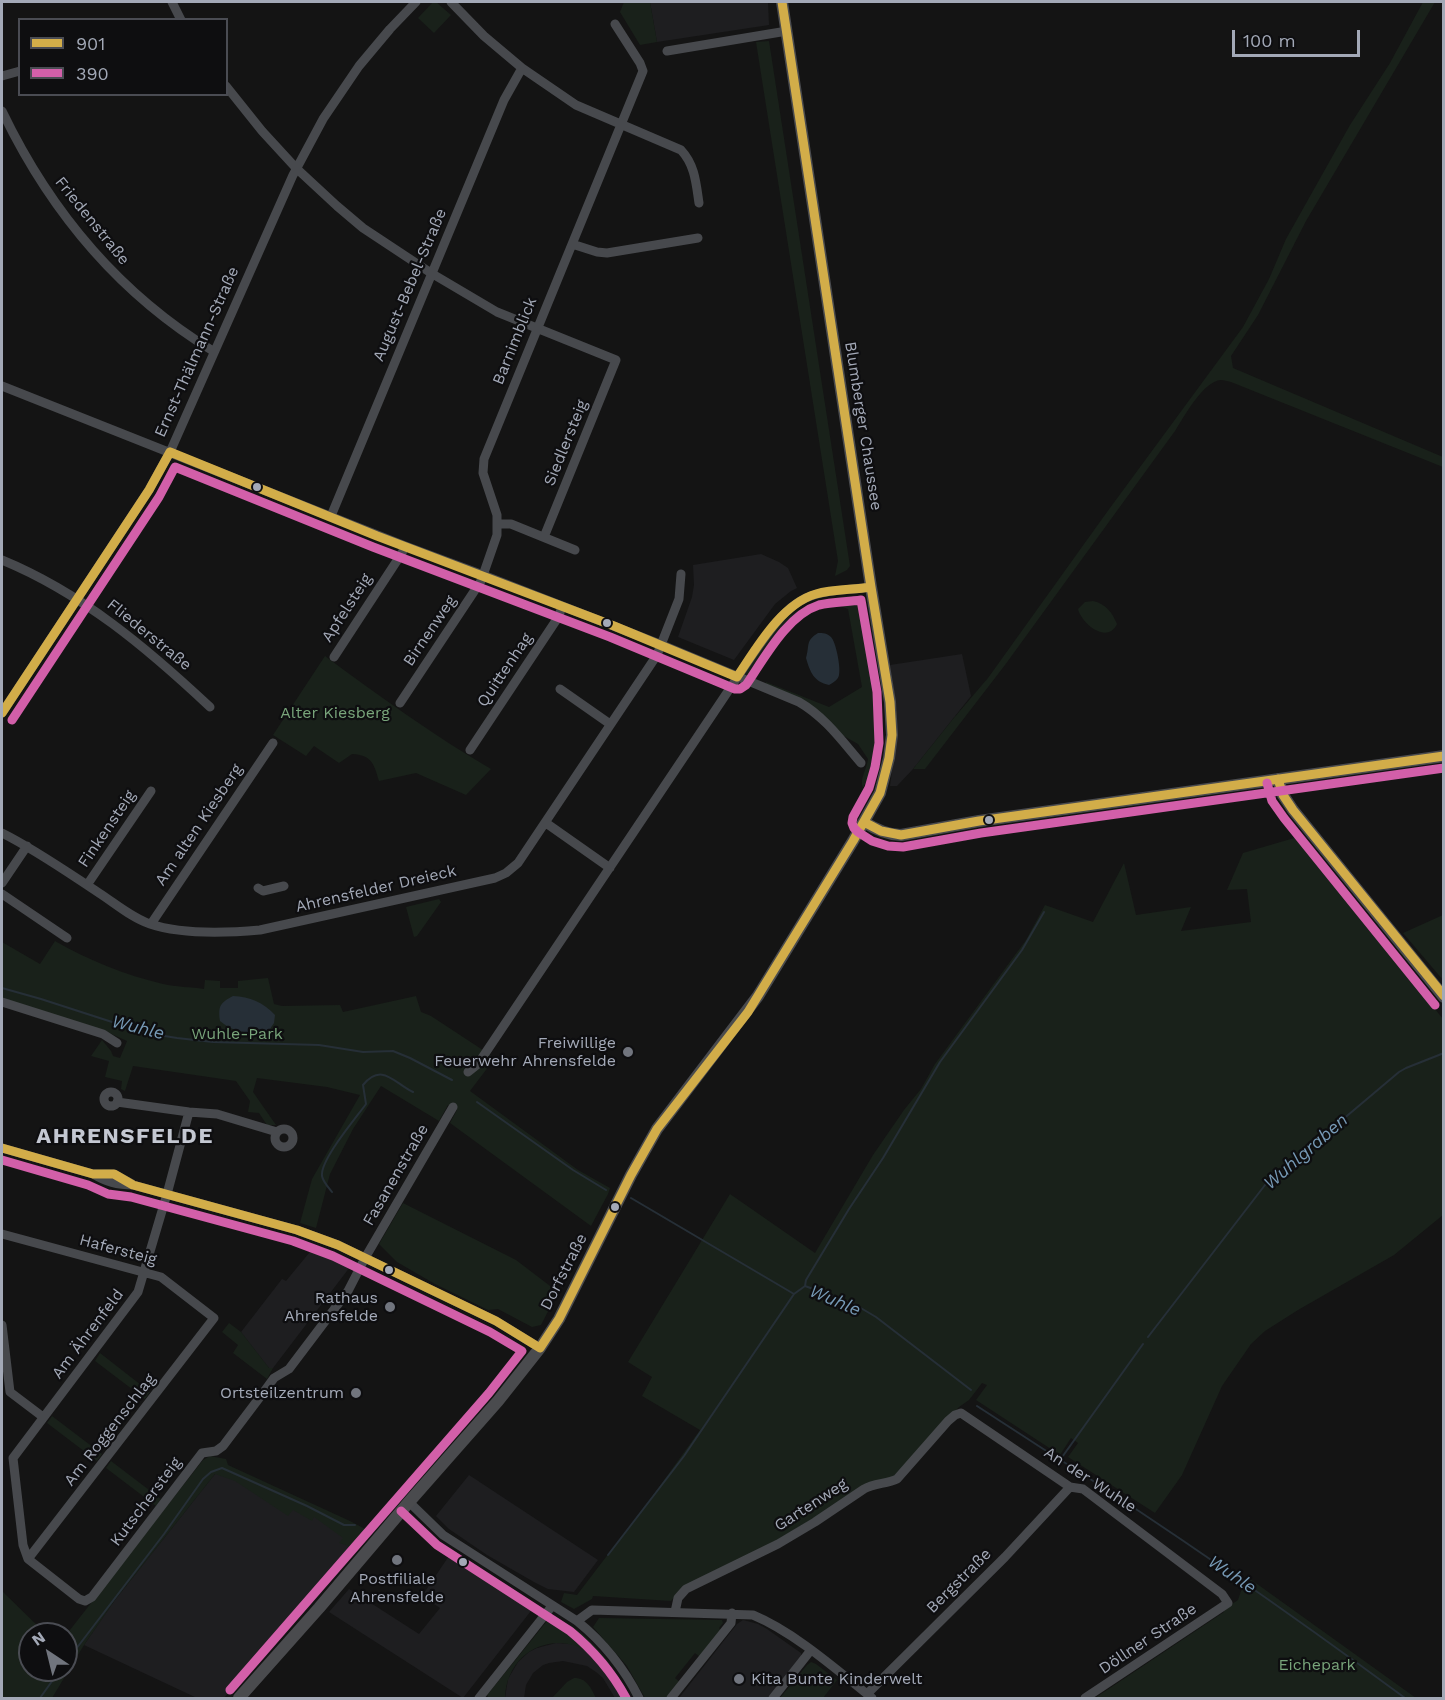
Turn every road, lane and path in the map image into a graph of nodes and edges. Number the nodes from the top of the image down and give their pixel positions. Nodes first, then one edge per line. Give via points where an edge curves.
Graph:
1 (172, 2) edge
2 (416, 2) edge
3 (451, 2) edge
4 (782, 2) edge
5 (178, 18) edge
6 (615, 24) dead end
7 (787, 31) junction
8 (668, 51) dead end
9 (522, 68) junction
10 (18, 72) edge
11 (2, 76) edge
12 (228, 88) edge
13 (2, 111) edge
14 (621, 124) junction
15 (296, 168) junction
16 (699, 202) dead end
17 (698, 238) dead end
18 (572, 244) junction
19 (431, 273) junction
20 (537, 328) junction
21 (213, 351) junction
22 (2, 386) edge
23 (170, 452) junction
24 (331, 516) junction
25 (496, 524) junction
26 (544, 537) junction
27 (405, 546) junction
28 (575, 550) dead end
29 (2, 560) edge
30 (681, 574) dead end
31 (483, 575) junction
32 (871, 587) junction
33 (78, 599) junction
34 (562, 606) junction
35 (662, 645) junction
36 (334, 657) dead end
37 (737, 678) junction
38 (560, 689) dead end
39 (400, 703) dead end
40 (210, 707) dead end
41 (2, 713) edge
42 (610, 724) junction
43 (273, 743) dead end
44 (470, 750) dead end
45 (1443, 756) edge
46 (861, 763) dead end
47 (1278, 779) junction
48 (151, 790) dead end
49 (864, 822) junction
50 (546, 823) junction
51 (2, 833) edge
52 (27, 846) junction
53 (610, 868) junction
54 (2, 883) edge
55 (87, 885) junction
56 (284, 886) dead end
57 (258, 888) dead end
58 (2, 894) edge
59 (151, 924) junction
60 (67, 938) dead end
61 (1443, 997) edge
62 (2, 1002) edge
63 (117, 1043) dead end
64 (468, 1072) dead end
65 (117, 1102) dead end
66 (453, 1107) dead end
67 (189, 1112) junction
68 (277, 1132) dead end
69 (2, 1148) edge
70 (167, 1194) junction
71 (2, 1234) edge
72 (365, 1258) junction
73 (144, 1272) junction
74 (214, 1317) joint
75 (2, 1325) edge
76 (540, 1348) junction
77 (957, 1414) joint
78 (44, 1417) junction
79 (1070, 1487) junction
80 (409, 1502) junction
81 (28, 1559) junction
82 (550, 1604) junction
83 (1228, 1604) joint
84 (675, 1612) junction
85 (732, 1613) junction
86 (577, 1621) junction
87 (811, 1650) junction
88 (870, 1696) edge
89 (239, 1698) edge
90 (479, 1698) edge
91 (639, 1698) edge
92 (671, 1698) edge
93 (772, 1698) edge
94 (1085, 1698) edge

1 - 5 street
2 - 15 street, Ernst-Thälmann-Straße via 347,82
3 - 9 street
4 - 7 main road, Blumberger Chaussee
6 - 14 street, Barnimblick via 643,71
7 - 8 street
7 - 32 main road, Blumberger Chaussee
9 - 14 street via 576,105
9 - 19 street, August-Bebel-Straße via 504,100
10 - 11 street
12 - 15 street
13 - 21 street, Friedenstraße via 34,174 102,262 157,313
14 - 16 street via 681,150 689,158
14 - 18 street, Barnimblick
15 - 19 street via 363,228
15 - 21 street, Ernst-Thälmann-Straße
17 - 18 street via 607,253
18 - 20 street, Barnimblick
19 - 20 street via 497,312
19 - 24 street, August-Bebel-Straße
20 - 25 street, Barnimblick via 484,459 483,473
20 - 26 street, Siedlersteig via 616,360
21 - 23 street, Ernst-Thälmann-Straße
22 - 23 street
23 - 24 street
23 - 33 street, Ernst-Thälmann-Straße
24 - 27 street
25 - 26 street via 511,524
25 - 31 street, Barnimblick via 497,535
26 - 28 street
27 - 31 street
27 - 36 street, Apfelsteig
29 - 33 street, Fliederstraße
30 - 35 street, Ahrensfelder Dreieck via 679,598
31 - 34 street
31 - 39 street, Birnenweg
32 - 37 street via 815,594 794,604
32 - 49 main road, Blumberger Chaussee via 892,735 880,793
33 - 40 street, Fliederstraße via 157,657
33 - 41 street, Ernst-Thälmann-Straße
34 - 35 street
34 - 44 street, Quittenhag
35 - 37 street
35 - 42 street, Ahrensfelder Dreieck
37 - 46 street via 814,711
37 - 53 street
38 - 42 street
42 - 50 street, Ahrensfelder Dreieck
43 - 59 street, Am alten Kiesberg
45 - 47 main road
47 - 49 main road via 901,835 877,830
47 - 61 main road via 1293,810
48 - 55 street, Finkensteig
49 - 76 main road, Dorfstraße via 753,1004 657,1130 559,1319
50 - 53 street
50 - 59 street, Ahrensfelder Dreieck via 514,868 495,878 260,930 180,930
51 - 52 street, Ahrensfelder Dreieck
52 - 54 street
52 - 55 street, Ahrensfelder Dreieck
53 - 64 street via 478,1064
55 - 59 street, Ahrensfelder Dreieck
56 - 57 street via 263,891
58 - 60 street
62 - 63 street via 103,1034
65 - 67 street
66 - 72 street, Fasanenstraße
67 - 68 street via 221,1115
67 - 70 street, Am Ährenfeld
69 - 70 street via 93,1174 117,1185
70 - 72 street via 297,1230
70 - 73 street, Am Ährenfeld
71 - 73 street, Hafersteig
72 - 76 street via 496,1321
72 - 81 street, Kutschersteig via 348,1291 289,1369 274,1378 224,1446 202,1453 93,1597 79,1599
73 - 74 street, Hafersteig via 161,1277
73 - 78 street, Am Ährenfeld via 138,1292
74 - 81 street, Am Roggenschlag
75 - 78 street via 10,1392
76 - 80 main road, Dorfstraße
77 - 79 street, An der Wuhle via 965,1414
77 - 84 street, Gartenweg via 897,1479 872,1484 778,1544 686,1589 678,1598
78 - 81 street, Am Ährenfeld via 14,1458 23,1545
79 - 83 street, An der Wuhle via 1083,1489 1222,1594
79 - 88 street, Bergstraße
80 - 82 street via 443,1535
80 - 89 main road, Dorfstraße
82 - 86 street
82 - 90 street
83 - 94 street, Döllner Straße
84 - 85 street
84 - 86 street via 592,1610
85 - 87 street via 767,1621
85 - 92 street via 731,1623
86 - 91 street via 605,1647
87 - 88 street
87 - 93 street

